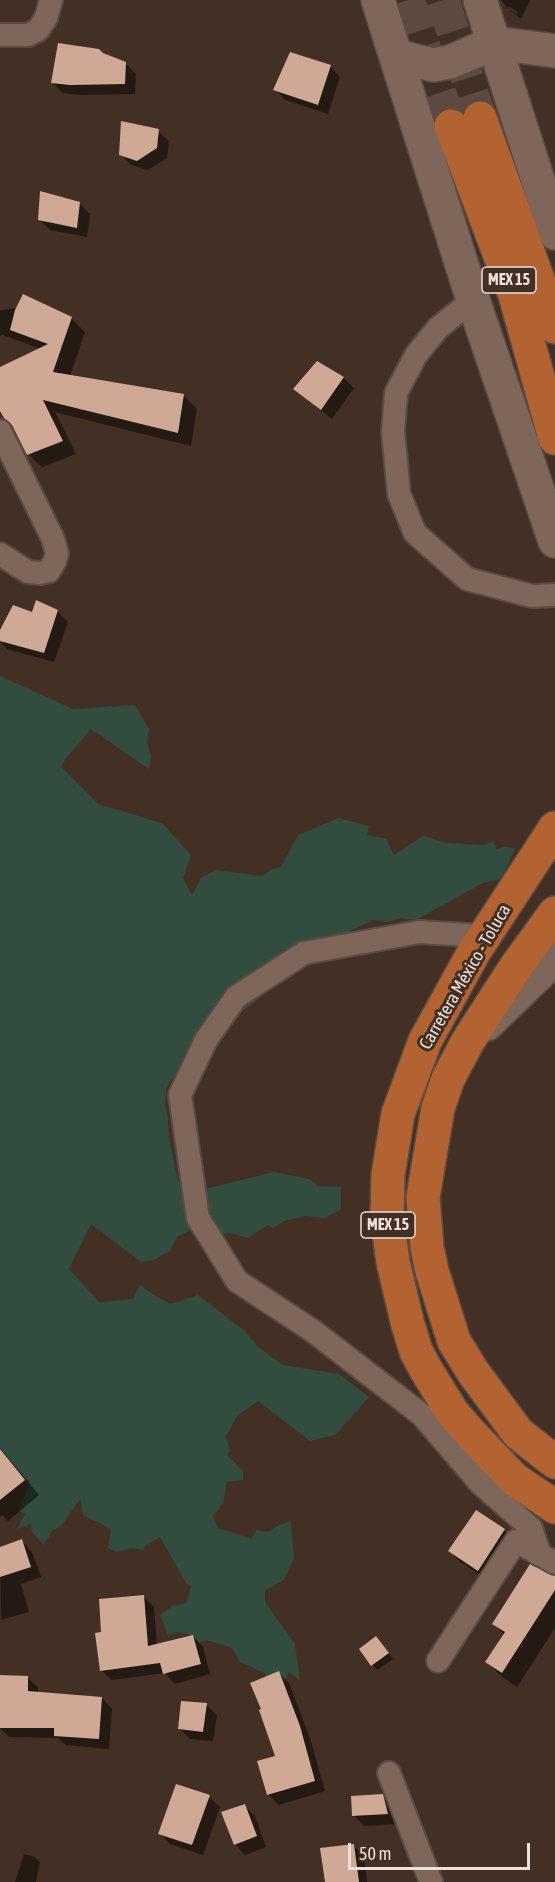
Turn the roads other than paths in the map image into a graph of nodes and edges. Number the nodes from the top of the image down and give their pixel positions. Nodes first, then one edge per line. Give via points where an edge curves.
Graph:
1 (51, 0) edge
2 (378, 0) edge
3 (480, 0) edge
4 (0, 35) edge
5 (494, 43) junction
6 (555, 51) edge
7 (396, 56) junction
8 (555, 233) edge
9 (473, 300) junction
10 (555, 327) edge
11 (0, 431) edge
12 (555, 438) edge
13 (555, 541) edge
14 (0, 554) edge
15 (555, 595) edge
16 (555, 828) edge
17 (555, 914) edge
18 (485, 936) junction
19 (555, 958) edge
20 (468, 1041) junction
21 (555, 1462) edge
22 (555, 1507) edge
23 (548, 1559) edge
24 (438, 1661) dead end
25 (389, 1773) dead end
26 (431, 1882) edge

1 - 4 street via 38,30 28,35
2 - 7 street
3 - 5 street
5 - 6 street
5 - 7 street via 433,65
5 - 8 street
7 - 9 street
9 - 13 street
9 - 15 street via 438,328 416,355 396,393 393,432 399,494 416,532 466,579 532,596
10 - 12 main road, MEX 15 via 465,122
11 - 14 street via 57,553 49,571 40,573 28,572
16 - 18 main road, Carretera México - Toluca / MEX 15
17 - 20 main road, Carretera México - Toluca / MEX 15
18 - 22 main road, Carretera México - Toluca / MEX 15 via 425,1041 398,1114 388,1175 387,1218 406,1315 425,1368 452,1412 472,1435 514,1479
18 - 23 street via 419,932 304,953 236,997 206,1040 180,1095 198,1218 237,1281 313,1331 422,1414 481,1484 531,1527
19 - 20 street
20 - 21 main road, Carretera México - Toluca / MEX 15 via 438,1108 423,1197 431,1263 454,1341 473,1372 518,1433
23 - 24 street via 516,1540
25 - 26 street

